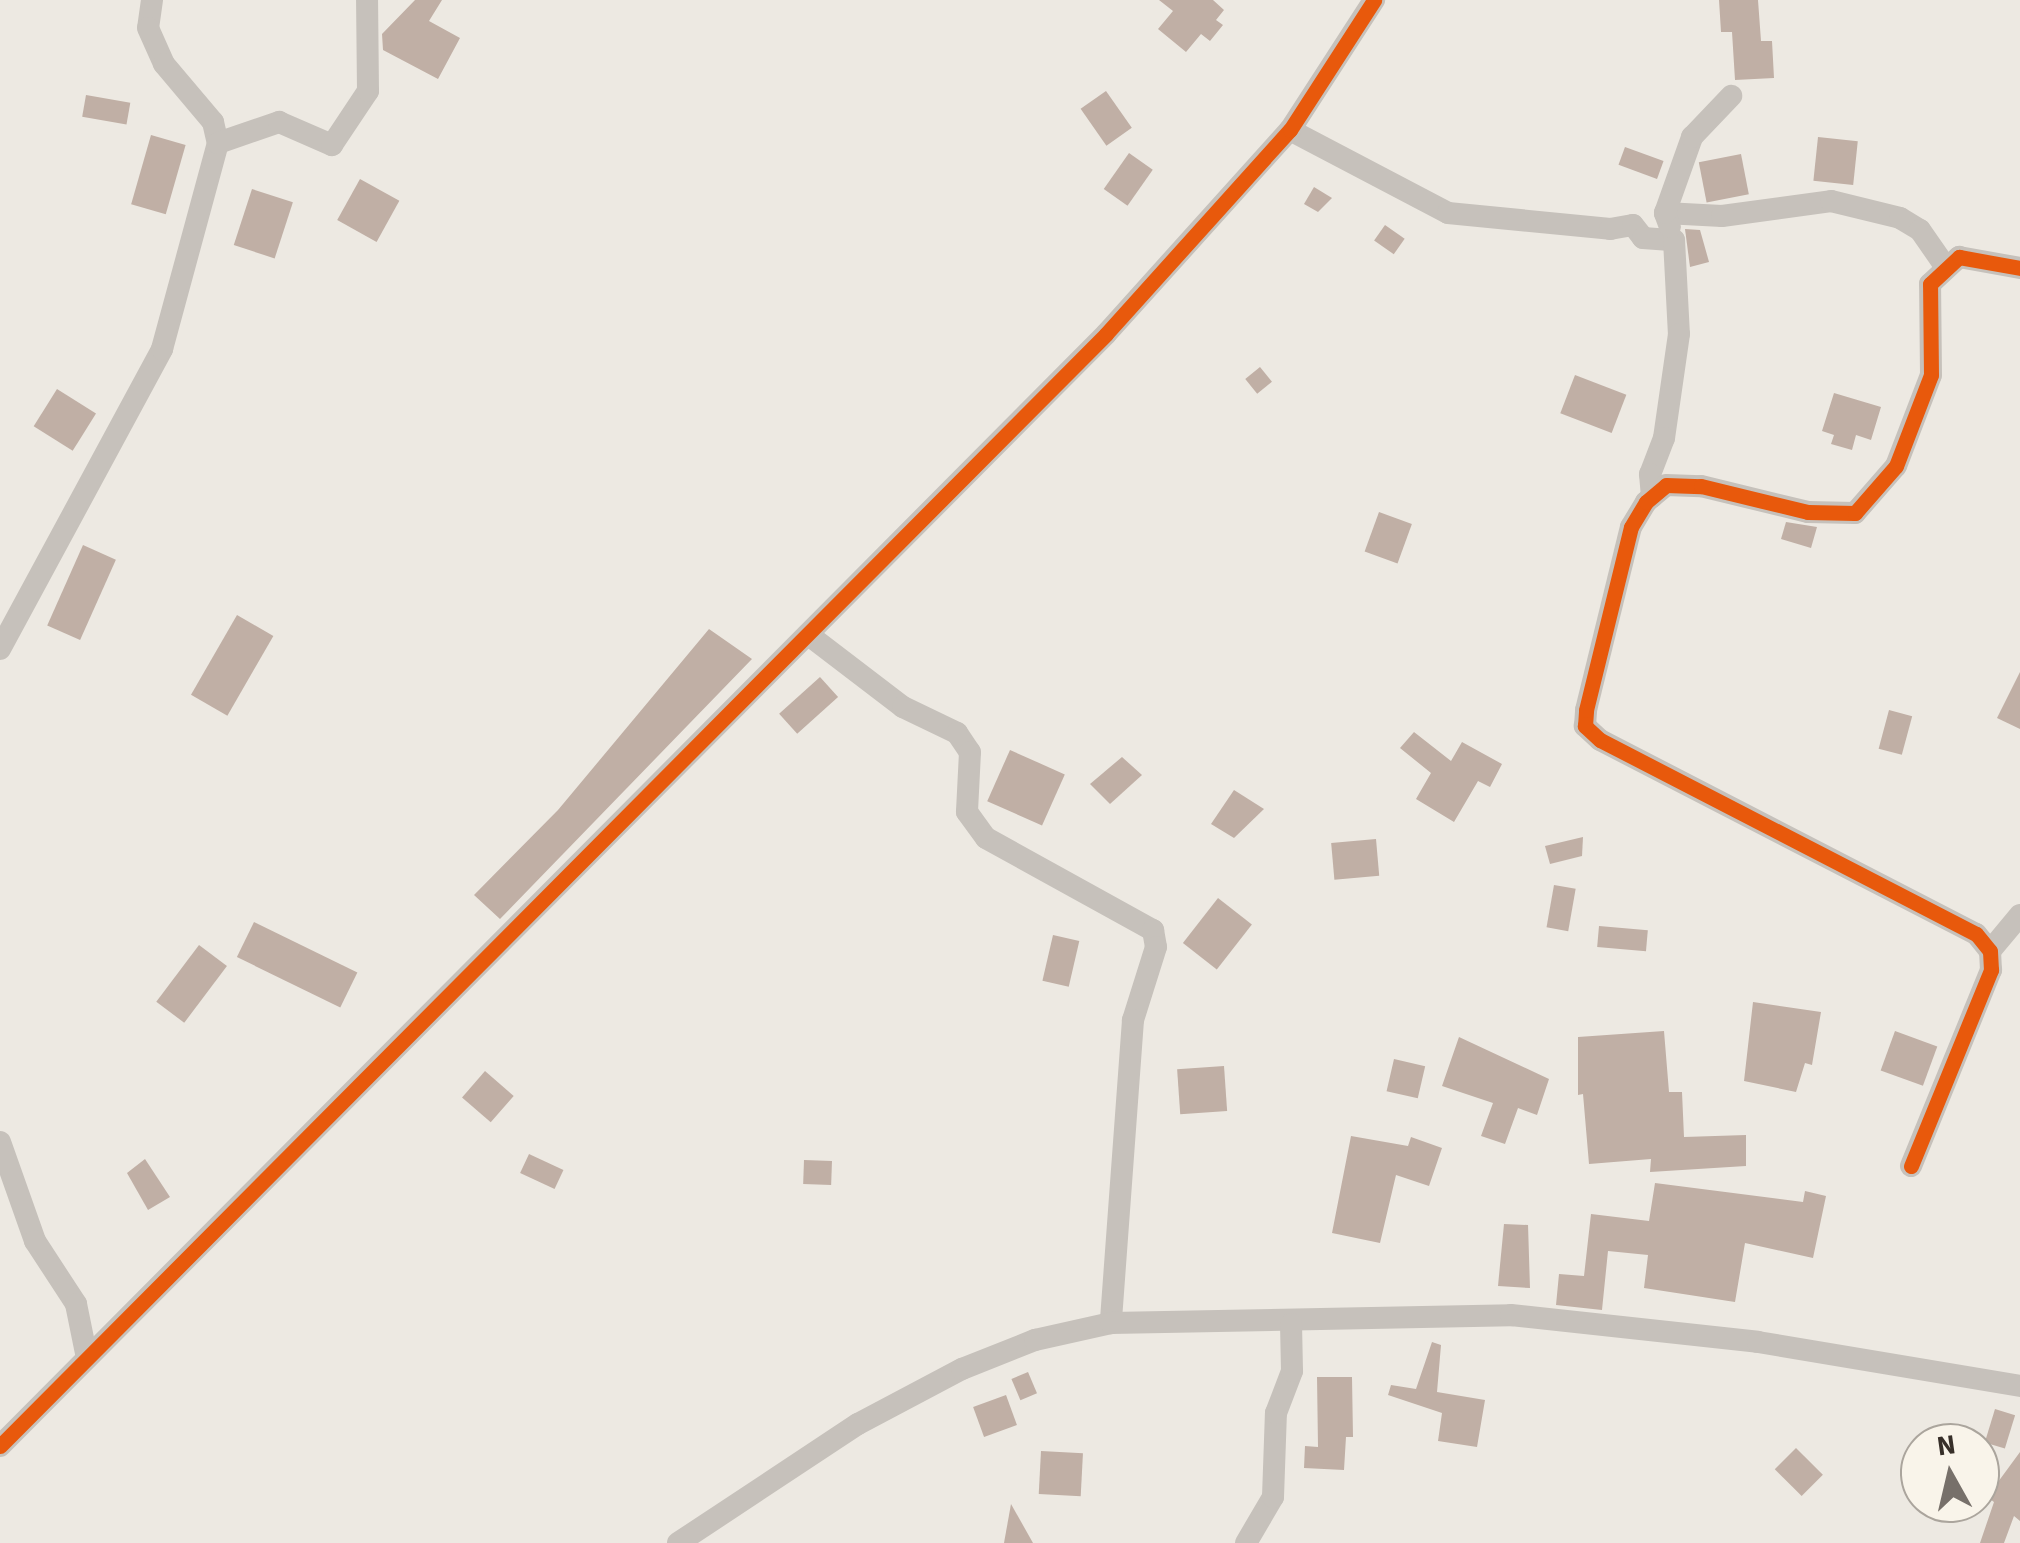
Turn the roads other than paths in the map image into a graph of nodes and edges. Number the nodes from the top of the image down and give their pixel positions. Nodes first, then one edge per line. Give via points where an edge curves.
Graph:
1 (152, 0) edge
2 (367, 0) edge
3 (1374, 0) edge
4 (1731, 96) dead end
5 (1290, 130) junction
6 (218, 143) junction
7 (1665, 213) junction
8 (1674, 240) junction
9 (1945, 266) junction
10 (2020, 268) edge
11 (1652, 497) junction
12 (810, 636) junction
13 (0, 650) edge
14 (2020, 915) edge
15 (1990, 951) junction
16 (0, 1142) edge
17 (1911, 1166) dead end
18 (1111, 1323) junction
19 (1291, 1324) junction
20 (87, 1358) junction
21 (2020, 1386) edge
22 (0, 1446) edge
23 (678, 1543) edge
24 (1246, 1543) edge

1 - 6 street via 148,28 164,64 213,122
2 - 6 street via 368,91 332,145 279,122
3 - 5 street
4 - 7 street via 1692,137
5 - 8 street via 1448,213 1610,229 1633,224 1643,238
5 - 12 street via 1106,334
6 - 13 street via 162,349
7 - 8 street
7 - 9 street via 1722,216 1832,201 1900,218 1920,230
8 - 11 street via 1679,334 1664,438 1650,474
9 - 10 street via 1960,257
9 - 11 street via 1930,284 1932,374 1896,466 1855,513 1808,512 1701,486 1666,485
11 - 15 street via 1632,527 1585,726 1653,770 1976,934
12 - 18 street via 903,707 958,733 970,752 967,812 986,838 1153,930 1156,947 1134,1020
12 - 20 street
14 - 15 street
15 - 17 street via 1990,970
16 - 20 street via 35,1241 76,1304
18 - 19 street
18 - 23 street via 1035,1340 962,1370 858,1424
19 - 21 street via 1511,1315 1758,1342
19 - 24 street via 1292,1371 1276,1413 1273,1497
20 - 22 street

